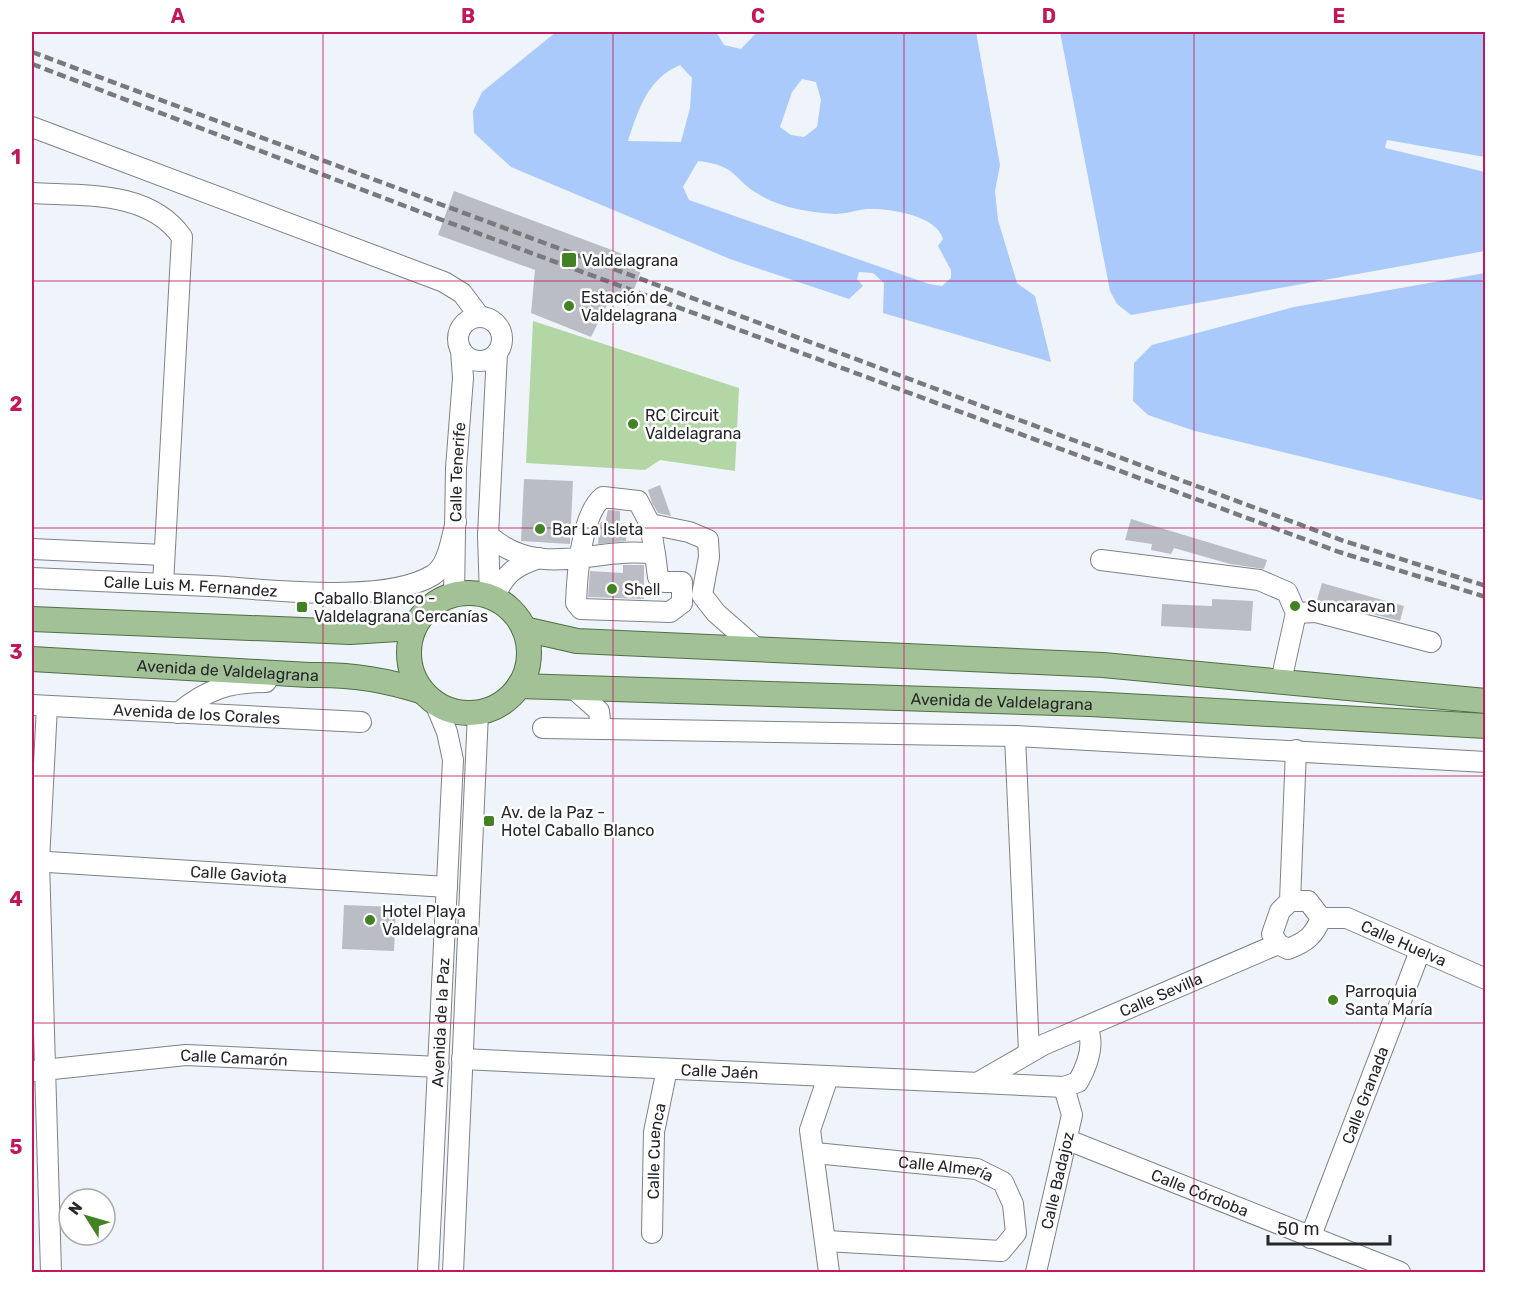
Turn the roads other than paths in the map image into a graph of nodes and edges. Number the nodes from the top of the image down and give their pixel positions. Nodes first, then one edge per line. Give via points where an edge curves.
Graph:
1 (32, 127) edge
2 (32, 193) edge
3 (480, 317) junction
4 (461, 350) junction
5 (497, 353) junction
6 (456, 522) junction
7 (650, 524) junction
8 (488, 536) junction
9 (32, 549) edge
10 (655, 554) junction
11 (164, 555) junction
12 (539, 558) junction
13 (582, 559) junction
14 (1101, 560) dead end
15 (32, 578) edge
16 (163, 584) junction
17 (454, 595) junction
18 (491, 598) junction
19 (682, 603) junction
20 (716, 613) junction
21 (1296, 613) junction
22 (32, 619) edge
23 (414, 628) junction
24 (524, 629) junction
25 (1431, 642) dead end
26 (756, 648) junction
27 (32, 659) edge
28 (309, 675) junction
29 (1281, 681) junction
30 (519, 686) junction
31 (574, 689) junction
32 (429, 698) junction
33 (1485, 701) edge
34 (39, 706) edge
35 (477, 712) junction
36 (178, 713) junction
37 (361, 722) dead end
38 (1485, 726) edge
39 (543, 728) dead end
40 (600, 729) junction
41 (1015, 736) junction
42 (1296, 750) junction
43 (1485, 762) edge
44 (35, 861) edge
45 (447, 887) junction
46 (1290, 900) junction
47 (1321, 918) junction
48 (1278, 944) junction
49 (1420, 951) junction
50 (1485, 979) edge
51 (1087, 1027) junction
52 (1036, 1048) junction
53 (462, 1059) junction
54 (439, 1067) junction
55 (667, 1069) junction
56 (38, 1070) edge
57 (828, 1077) junction
58 (979, 1082) junction
59 (1064, 1087) junction
60 (1068, 1140) junction
61 (814, 1153) junction
62 (652, 1233) dead end
63 (1310, 1238) junction
64 (826, 1241) junction
65 (51, 1272) edge
66 (428, 1272) edge
67 (453, 1272) edge
68 (829, 1272) edge
69 (1036, 1272) edge
70 (1400, 1272) edge

1 - 3 street via 444,282 462,293
2 - 11 street via 115,197 155,211 171,222 182,237
3 - 4 street via 465,323 460,330
3 - 5 street via 494,321 501,333
4 - 5 street via 478,361
4 - 6 street, Calle Tenerife
5 - 8 street, Calle Tenerife
6 - 16 street, Calle Luis M. Fernandez via 446,559 436,573 412,585 388,590 321,591
6 - 17 street, Calle Tenerife
7 - 10 street
7 - 13 street via 638,501 603,497 591,511
7 - 20 street via 708,540 702,595
8 - 12 street via 507,549
8 - 18 street, Calle Tenerife
9 - 11 street
10 - 13 street
10 - 19 street via 658,577 664,582 682,582
11 - 16 street
12 - 13 street
12 - 18 street via 521,564 505,576
13 - 19 street via 576,603 581,609 670,612
14 - 21 street via 1259,580 1287,592
15 - 16 street, Calle Luis M. Fernandez
17 - 18 main road via 472,593
17 - 23 main road via 430,609
18 - 24 main road via 506,606
19 - 20 street
20 - 26 street
21 - 25 street via 1316,612
21 - 29 street
22 - 23 main road via 341,632
23 - 32 main road via 409,662 414,679
24 - 26 main road via 577,641
24 - 30 main road via 528,658
26 - 29 main road via 1091,664
27 - 28 main road, Avenida de Valdelagrana
28 - 32 main road, Avenida de Valdelagrana via 349,675 395,682
28 - 36 street via 282,682 247,682 204,693
29 - 33 main road
30 - 31 main road, Avenida de Valdelagrana
30 - 35 main road via 497,706
31 - 38 main road, Avenida de Valdelagrana via 1090,704
31 - 40 street via 599,711
32 - 35 main road via 449,710
32 - 45 street, Avenida de la Paz via 447,732 453,760
34 - 36 street, Avenida de los Corales
34 - 44 street
35 - 53 street, Avenida de la Paz
36 - 37 street, Avenida de los Corales
39 - 40 street
40 - 41 street
41 - 42 street
41 - 52 street
42 - 43 street
42 - 46 street
44 - 45 street, Calle Gaviota
44 - 56 street
45 - 54 street, Avenida de la Paz
46 - 47 street via 1308,901
46 - 48 street via 1274,924 1272,934
47 - 48 street, Calle Sevilla via 1315,933 1303,943 1288,949
47 - 49 street, Calle Huelva via 1347,918
48 - 51 street, Calle Sevilla
49 - 50 street, Calle Huelva
49 - 63 street, Calle Granada
51 - 52 street, Calle Sevilla
51 - 59 street via 1091,1035 1082,1074 1077,1082
52 - 58 street
53 - 55 street, Calle Jaén
53 - 67 street, Avenida de la Paz
54 - 56 street, Calle Camarón via 186,1055
54 - 66 street, Avenida de la Paz
55 - 57 street, Calle Jaén
55 - 62 street, Calle Cuenca via 654,1132
56 - 65 street
57 - 58 street, Calle Jaén
57 - 61 street via 810,1130
58 - 59 street, Calle Jaén
59 - 60 street, Calle Badajoz via 1072,1115
60 - 63 street, Calle Córdoba
60 - 69 street, Calle Badajoz
61 - 64 street
61 - 64 street, Calle Almería via 977,1169 1003,1182 1013,1204 1016,1233 1000,1251
63 - 70 street, Calle Córdoba
64 - 68 street

